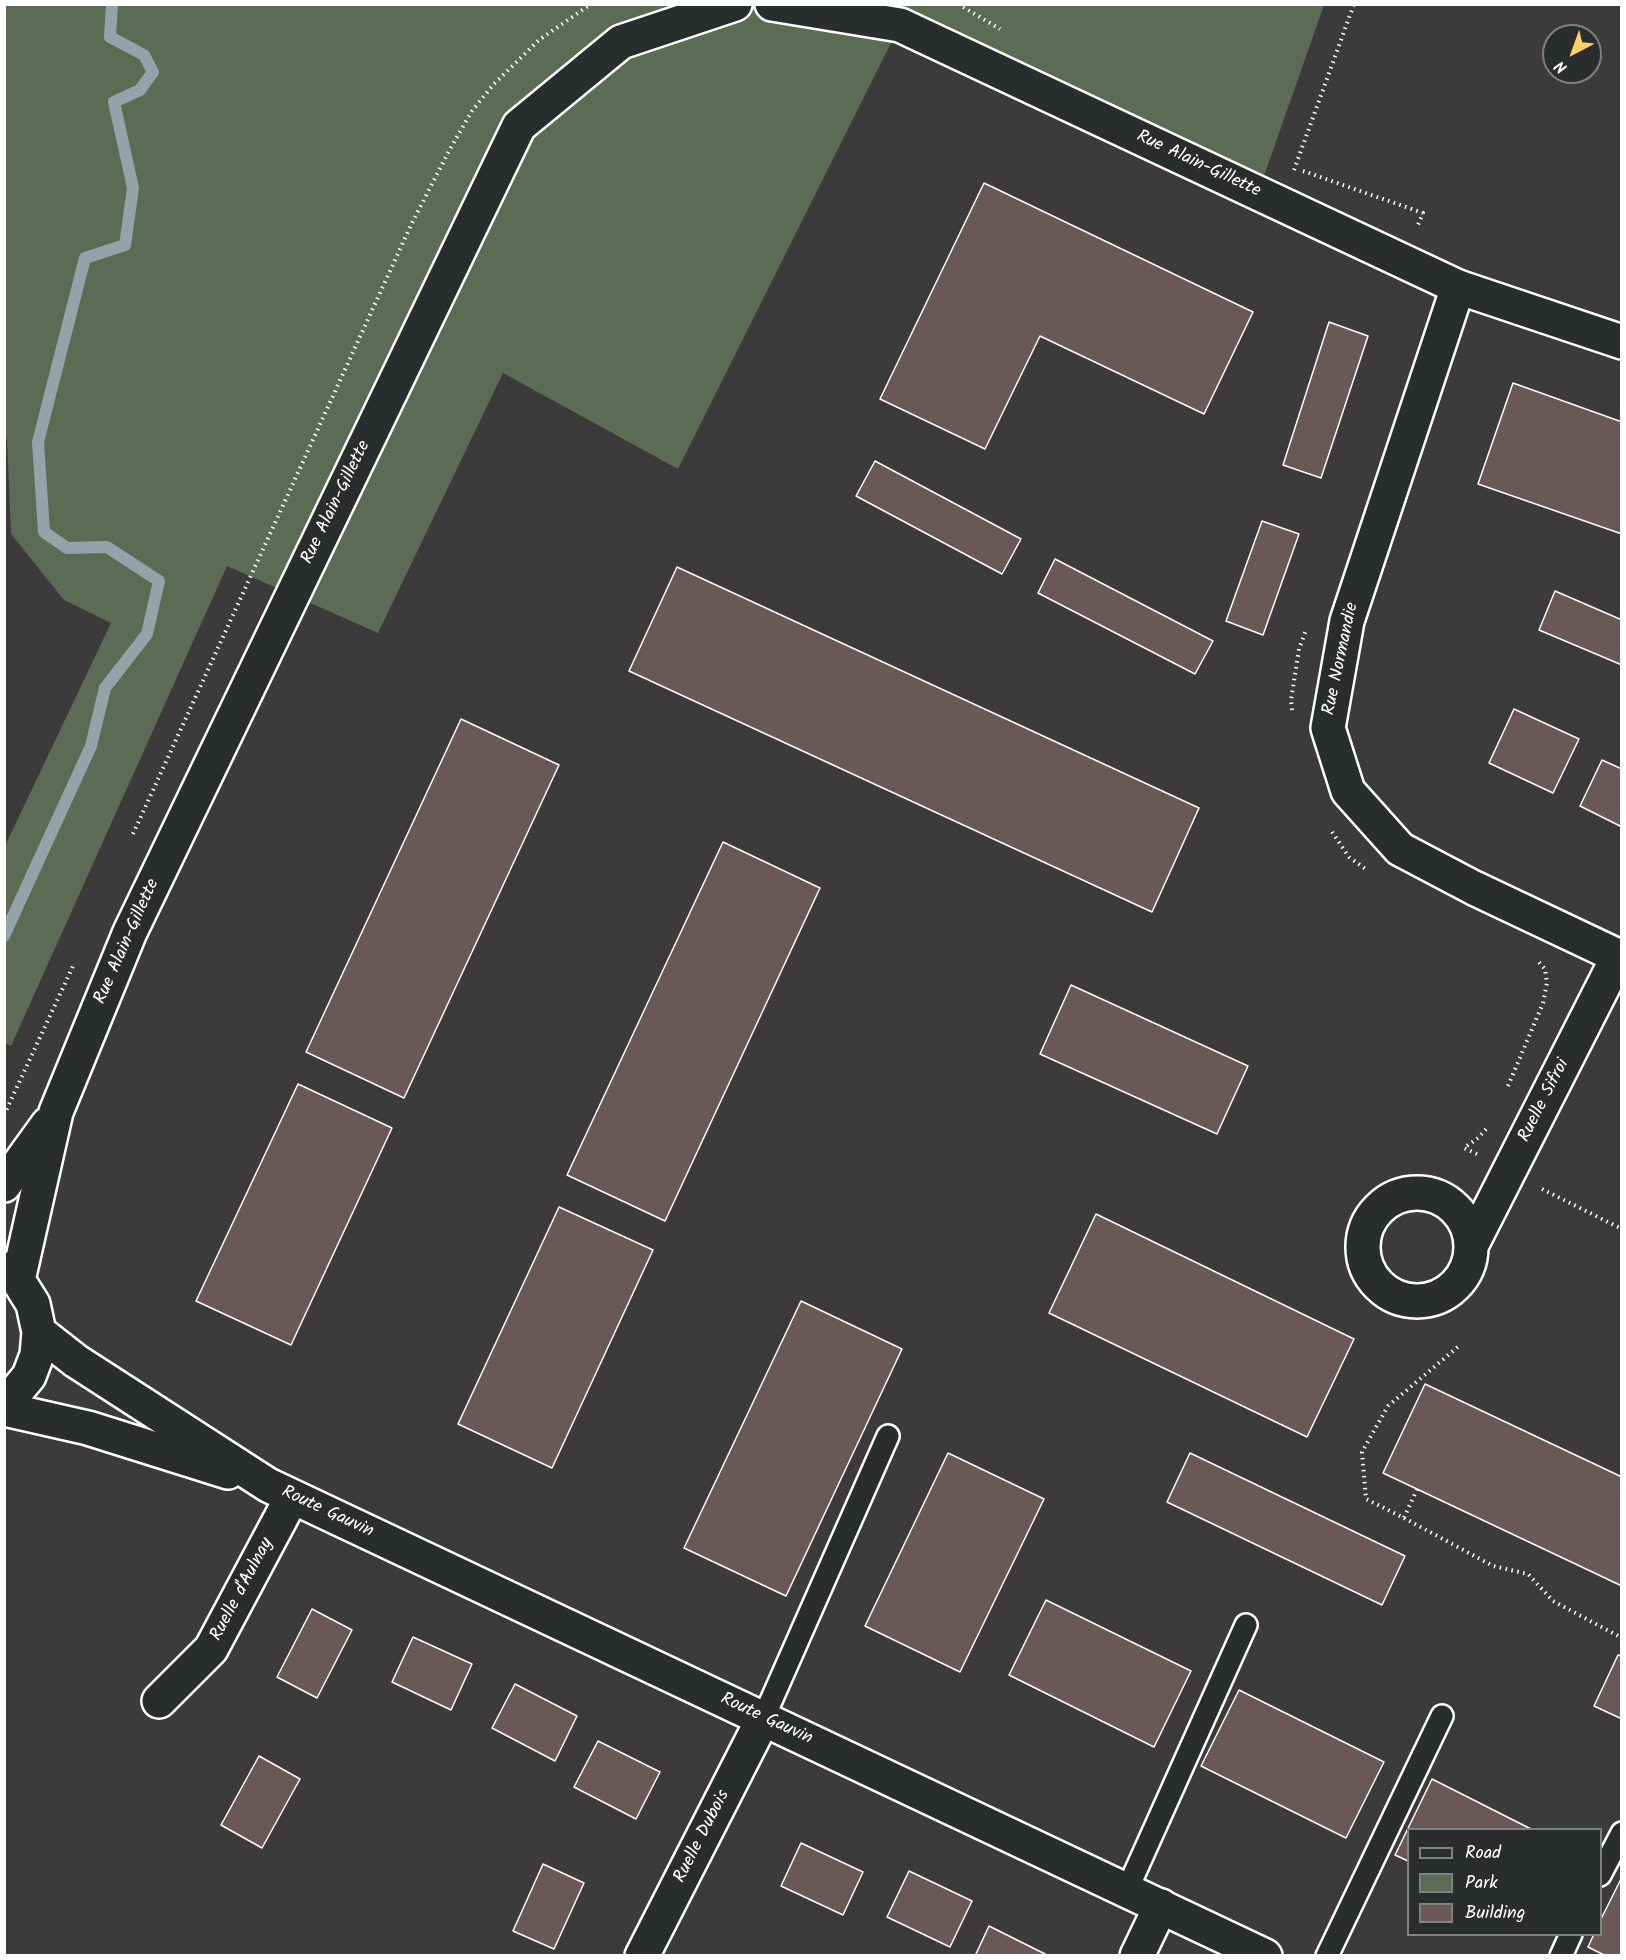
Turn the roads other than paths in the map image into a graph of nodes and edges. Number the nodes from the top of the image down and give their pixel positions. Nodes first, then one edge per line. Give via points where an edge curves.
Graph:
1 (735, 4) edge
2 (772, 4) edge
3 (1458, 287) junction
4 (1622, 342) edge
5 (1620, 957) edge
6 (56, 1112) junction
7 (4, 1185) edge
8 (1472, 1244) dead end
9 (11, 1275) edge
10 (39, 1332) junction
11 (4, 1400) edge
12 (4, 1408) edge
13 (888, 1436) dead end
14 (280, 1491) junction
15 (1246, 1624) dead end
16 (159, 1701) dead end
17 (1442, 1716) dead end
18 (763, 1719) junction
19 (1622, 1833) edge
20 (1602, 1871) edge
21 (1127, 1890) junction
22 (1161, 1906) junction
23 (1571, 1936) edge
24 (642, 1956) edge
25 (1137, 1956) edge
26 (1265, 1956) edge
27 (1327, 1956) edge
28 (1561, 1956) edge

1 - 6 street, Rue Alain-Gillette via 621,42 519,126 130,932
2 - 3 street, Rue Alain-Gillette via 900,25
3 - 4 street, Rue Alain-Gillette
3 - 5 street, Rue Normandie via 1347,621 1328,728 1348,791 1400,849
5 - 8 street, Ruelle Sifroi
6 - 7 street, Rue Alain-Gillette
6 - 9 street, Rue Alain-Gillette
9 - 10 street via 33,1304
10 - 11 street via 37,1355 28,1376
10 - 14 street, Route Gauvin via 76,1361
12 - 14 street, Route Gauvin via 88,1428
13 - 18 lane
14 - 16 street, Ruelle d'Aulnay via 211,1648
14 - 18 street, Route Gauvin
15 - 21 lane
17 - 27 lane
18 - 21 street, Route Gauvin
18 - 24 street, Ruelle Dubois
19 - 20 lane
21 - 22 street, Route Gauvin
22 - 25 street
22 - 26 street, Route Gauvin
23 - 28 lane

